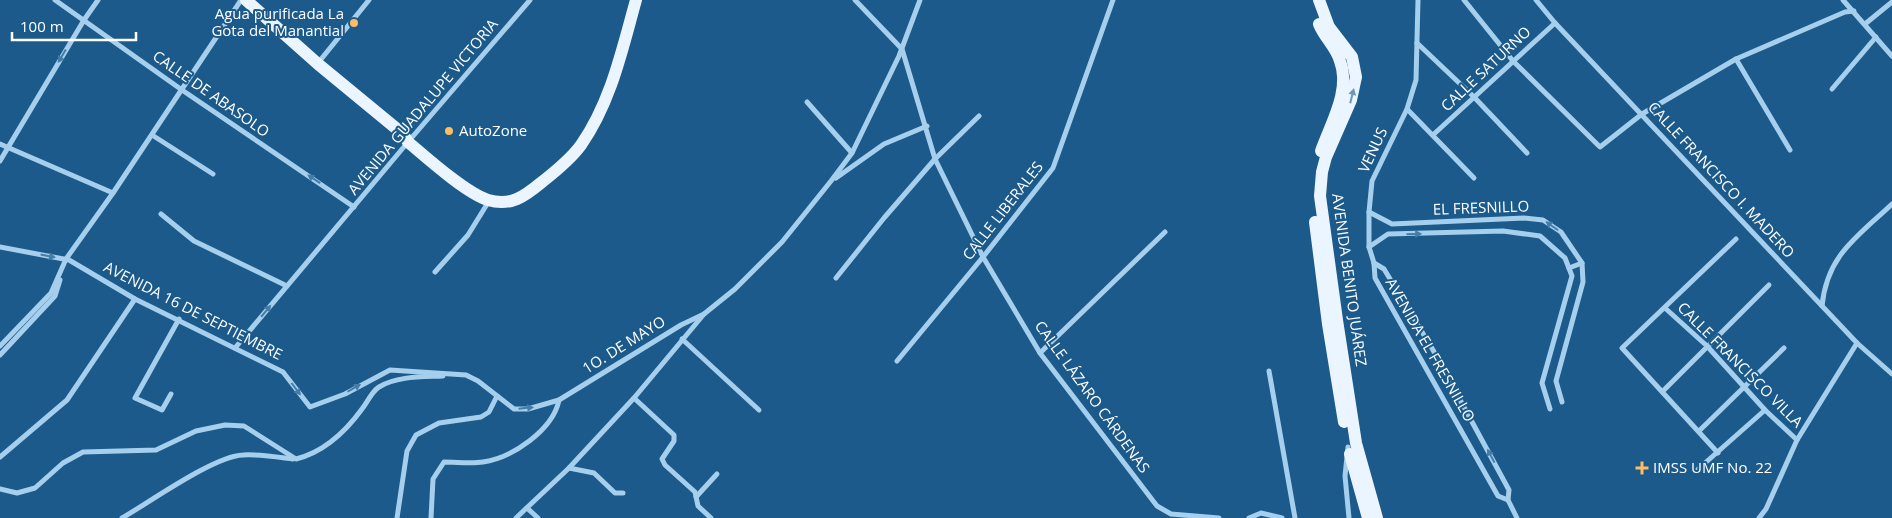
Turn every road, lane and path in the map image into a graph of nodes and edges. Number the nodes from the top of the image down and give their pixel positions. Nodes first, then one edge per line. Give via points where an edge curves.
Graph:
1 (55, 0) edge
2 (98, 0) edge
3 (241, 0) edge
4 (246, 0) edge
5 (369, 0) edge
6 (530, 0) edge
7 (629, 0) edge
8 (636, 0) edge
9 (855, 0) edge
10 (920, 0) edge
11 (1113, 0) edge
12 (1311, 0) edge
13 (1319, 0) edge
14 (1418, 0) edge
15 (1464, 0) edge
16 (1536, 0) edge
17 (1843, 0) edge
18 (1892, 2) edge
19 (1854, 11) junction
20 (84, 20) junction
21 (1555, 23) junction
22 (1865, 24) junction
23 (1876, 37) junction
24 (1417, 43) junction
25 (902, 49) junction
26 (1892, 56) edge
27 (1736, 59) junction
28 (1513, 62) junction
29 (318, 64) junction
30 (1832, 89) dead end
31 (182, 90) junction
32 (1474, 97) junction
33 (807, 102) dead end
34 (1407, 109) junction
35 (1642, 114) junction
36 (979, 116) dead end
37 (926, 126) junction
38 (1434, 134) junction
39 (152, 135) junction
40 (408, 138) junction
41 (0, 144) edge
42 (8, 147) junction
43 (1790, 150) dead end
44 (852, 153) junction
45 (1527, 153) dead end
46 (935, 159) junction
47 (0, 160) edge
48 (213, 174) dead end
49 (1474, 178) dead end
50 (831, 181) junction
51 (477, 192) junction
52 (113, 193) junction
53 (489, 200) junction
54 (1892, 204) edge
55 (354, 207) junction
56 (1369, 212) junction
57 (161, 214) dead end
58 (1390, 224) junction
59 (1165, 232) dead end
60 (1388, 234) junction
61 (1736, 239) dead end
62 (0, 247) edge
63 (1369, 248) junction
64 (983, 258) junction
65 (68, 259) junction
66 (1374, 263) junction
67 (1582, 263) junction
68 (1569, 268) junction
69 (435, 272) dead end
70 (836, 278) dead end
71 (1769, 285) dead end
72 (288, 286) junction
73 (135, 298) junction
74 (1822, 306) junction
75 (1665, 308) junction
76 (704, 314) junction
77 (179, 319) junction
78 (682, 339) junction
79 (1857, 344) junction
80 (0, 346) edge
81 (1707, 346) junction
82 (235, 348) junction
83 (1784, 348) dead end
84 (1040, 353) junction
85 (0, 355) edge
86 (897, 361) dead end
87 (1269, 371) dead end
88 (466, 374) junction
89 (1892, 374) edge
90 (1744, 388) junction
91 (1663, 391) junction
92 (171, 394) dead end
93 (497, 396) junction
94 (634, 398) junction
95 (558, 400) junction
96 (1562, 402) dead end
97 (1550, 409) dead end
98 (759, 410) dead end
99 (1765, 410) junction
100 (1699, 431) junction
101 (1797, 440) junction
102 (1348, 446) junction
103 (1, 453) edge
104 (1718, 453) junction
105 (296, 459) junction
106 (569, 468) junction
107 (1696, 471) dead end
108 (717, 474) dead end
109 (0, 489) edge
110 (623, 493) dead end
111 (696, 497) junction
112 (1508, 500) junction
113 (527, 508) junction
114 (122, 518) edge
115 (397, 518) edge
116 (430, 518) edge
117 (516, 518) edge
118 (538, 518) edge
119 (711, 518) edge
120 (1219, 518) edge
121 (1249, 518) edge
122 (1282, 518) edge
123 (1295, 518) edge
124 (1349, 518) edge
125 (1368, 518) edge
126 (1377, 518) edge
127 (1517, 518) edge
128 (1760, 518) edge

1 - 20 street, CALLE DE ABASOLO
2 - 20 street
3 - 31 street
4 - 29 main road
5 - 29 street
6 - 40 street, AVENIDA GUADALUPE VICTORIA
7 - 51 main road via 605,87 574,141 529,184 511,193
8 - 53 main road via 611,90 580,146 558,170 530,192 512,202
9 - 25 street
10 - 25 street
11 - 64 street, CALLE LIBERALES via 1053,168
12 - 102 main road, AVENIDA BENITO JUÁREZ via 1320,28 1341,61 1344,78 1341,97 1313,173 1312,198
126 -> 13 main road, AVENIDA BENITO JUÁREZ via 1356,443 1320,196 1326,157 1351,100 1356,77 1352,57 1329,27
14 - 24 street, VENUS
15 - 28 street
16 - 21 street, CALLE FRANCISCO I. MADERO
17 - 19 street
18 - 22 street
19 - 22 street
19 - 27 street
20 - 31 street, CALLE DE ABASOLO
20 -> 42 street
21 - 28 street, CALLE SATURNO
21 - 35 street, CALLE FRANCISCO I. MADERO
22 - 23 street
23 - 26 street
23 - 30 street
24 - 32 street
24 - 34 street, VENUS via 1416,80
25 - 37 street, CALLE LÁZARO CÁRDENAS
25 - 44 street
27 - 35 street
27 - 43 street
28 - 32 street, CALLE SATURNO
28 - 35 street via 1600,147
29 - 40 main road
31 - 39 street
55 -> 31 street, CALLE DE ABASOLO
32 - 38 street, CALLE SATURNO
32 - 45 street
33 - 44 street
34 - 38 street
34 - 56 street, VENUS via 1372,180
35 - 74 street, CALLE FRANCISCO I. MADERO
36 - 46 street
37 - 46 street, CALLE LÁZARO CÁRDENAS
37 - 50 street via 884,144
38 - 49 street
39 - 48 street
39 - 52 street
40 - 51 main road
40 - 55 street, AVENIDA GUADALUPE VICTORIA
41 - 42 street
42 - 47 street
42 - 52 street
44 - 50 street
46 - 64 street, CALLE LÁZARO CÁRDENAS
46 - 70 street
50 - 76 street via 782,242
51 - 53 main road
52 - 65 street
53 - 69 street via 468,235
54 - 74 street via 1848,245 1833,265
55 - 72 street, AVENIDA GUADALUPE VICTORIA
56 - 58 street
56 - 63 street, VENUS
57 - 72 street via 194,241
58 - 60 street
67 -> 58 street, EL FRESNILLO via 1562,232 1543,220
59 - 84 street
60 - 63 street
60 -> 68 street, EL FRESNILLO via 1503,231 1540,236 1565,258
61 - 75 street
62 -> 65 street, AVENIDA 16 DE SEPTIEMBRE
63 - 66 street, VENUS
64 - 84 street, CALLE LÁZARO CÁRDENAS
64 - 86 street, CALLE LIBERALES
65 - 73 street, AVENIDA 16 DE SEPTIEMBRE
65 - 80 street via 52,293
65 - 85 street via 55,296
112 -> 66 street, AVENIDA EL FRESNILLO via 1509,490 1433,350 1384,269
66 - 112 street, AVENIDA EL FRESNILLO via 1375,278 1498,496
67 - 68 street
67 - 96 street via 1583,282 1556,381
68 - 97 street via 1572,276 1542,383
71 - 81 street
82 -> 72 street, AVENIDA GUADALUPE VICTORIA
73 - 77 street, AVENIDA 16 DE SEPTIEMBRE
73 - 103 street via 67,400
74 - 79 street, CALLE FRANCISCO I. MADERO
75 - 81 street, CALLE FRANCISCO VILLA
75 - 91 street via 1622,348
76 - 78 street
76 - 95 street, 1O. DE MAYO via 681,324
77 - 82 street, AVENIDA 16 DE SEPTIEMBRE
77 - 92 street via 136,398 162,410
78 - 94 street
78 - 98 street
79 - 89 street, CALLE FRANCISCO I. MADERO
79 - 101 street
81 - 90 street, CALLE FRANCISCO VILLA
81 - 91 street
82 -> 88 street, AVENIDA 16 DE SEPTIEMBRE via 283,372 310,407 345,394 390,370
83 - 90 street
84 - 120 street, CALLE LÁZARO CÁRDENAS via 1157,506 1171,514
87 - 123 street
88 - 93 street
88 - 105 street via 404,378 377,388 354,421 332,442 311,455
90 - 99 street, CALLE FRANCISCO VILLA
90 - 100 street
91 - 100 street
93 -> 95 street, 1O. DE MAYO via 514,409 528,409
93 - 115 street via 489,412 481,417 438,423 416,435 407,451
94 - 106 street
94 - 111 street via 674,435 662,458 665,465 695,492
95 - 116 street via 556,411 545,428 518,448 483,462 444,462 433,480
99 - 101 street, CALLE FRANCISCO VILLA
99 - 104 street
100 - 104 street
101 - 128 street
102 - 124 street via 1345,476
102 - 125 main road, AVENIDA BENITO JUÁREZ
104 - 107 street
105 - 109 street via 244,426 225,425 196,431 156,450 83,452 63,462 35,488 17,493
105 - 114 street via 241,455 224,459
106 - 110 street via 594,473 615,493
106 - 113 street
108 - 111 street
111 - 119 street via 698,506
112 - 127 street, AVENIDA EL FRESNILLO
113 - 117 street
113 - 118 street
121 - 122 street via 1260,513

